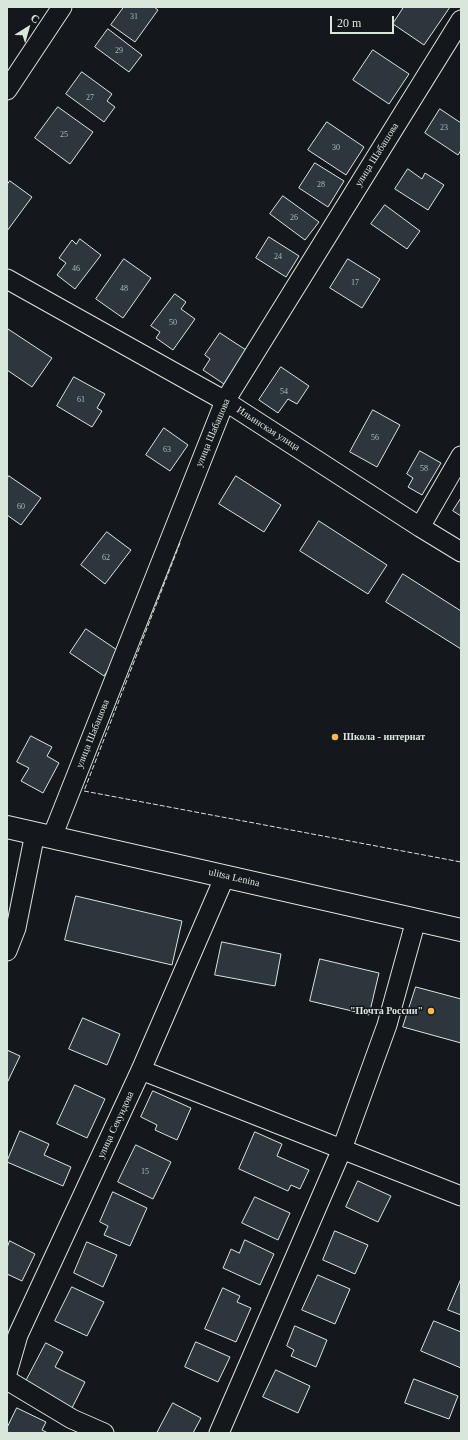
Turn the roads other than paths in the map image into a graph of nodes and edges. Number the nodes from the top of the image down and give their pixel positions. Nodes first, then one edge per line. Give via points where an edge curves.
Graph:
1 (62, 7) edge
2 (461, 20) edge
3 (7, 90) edge
4 (7, 279) edge
5 (225, 401) junction
6 (461, 456) edge
7 (420, 527) junction
8 (461, 552) edge
9 (7, 827) edge
10 (44, 835) junction
11 (225, 876) junction
12 (13, 905) edge
13 (416, 920) junction
14 (461, 930) edge
15 (7, 951) edge
16 (141, 1070) junction
17 (342, 1149) junction
18 (461, 1196) edge
19 (7, 1373) edge
20 (7, 1380) edge
21 (104, 1433) edge
22 (219, 1433) edge

1 - 3 street
2 - 5 street, улица Шабашова
4 - 5 street, Ильинская улица
5 - 7 street, Ильинская улица
5 - 10 street, улица Шабашова
6 - 7 street
7 - 8 street, Ильинская улица
9 - 10 main road, ulitsa Lenina
10 - 11 main road, ulitsa Lenina
10 - 12 street, улица Шабашова
11 - 13 main road, ulitsa Lenina
11 - 16 street, улица Секундова
12 - 15 street, улица Шабашова via 16,928
13 - 14 main road, ulitsa Lenina
13 - 17 street via 387,1025
16 - 17 street
16 - 19 street, улица Секундова via 18,1334
17 - 18 street
17 - 22 street
20 - 21 street via 72,1420

